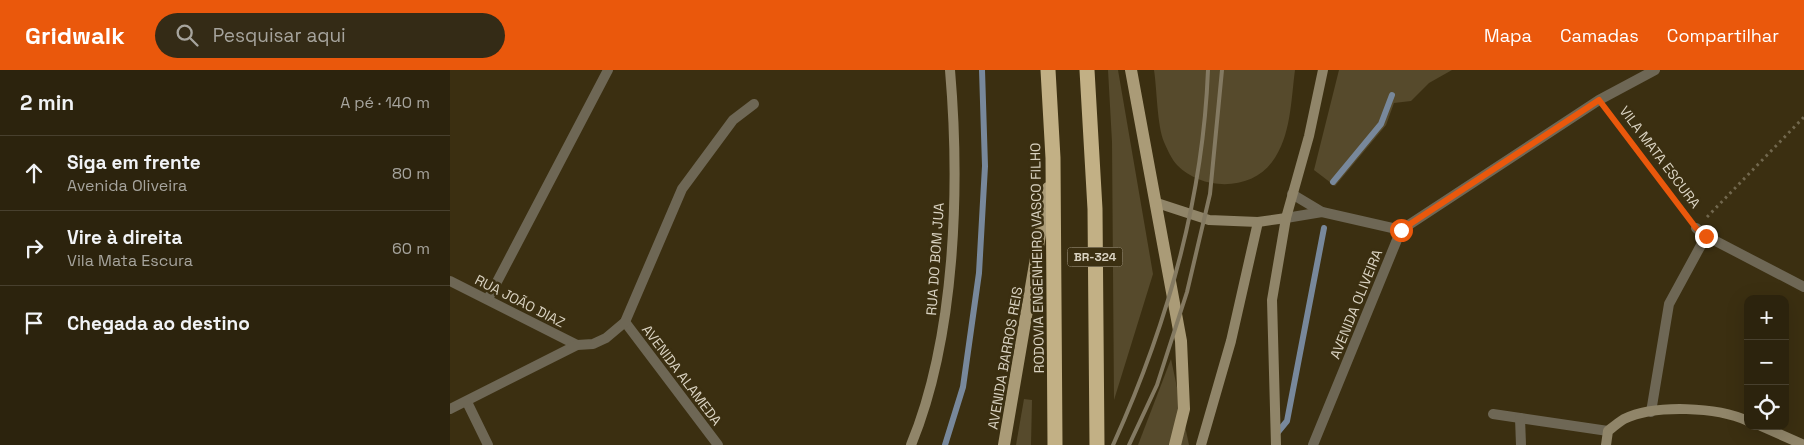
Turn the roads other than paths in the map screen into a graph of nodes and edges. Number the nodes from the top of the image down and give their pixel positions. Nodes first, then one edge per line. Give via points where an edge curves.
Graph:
1 (608, 70) edge
2 (950, 70) edge
3 (1048, 70) edge
4 (1088, 70) edge
5 (1131, 70) edge
6 (1323, 70) edge
7 (1655, 70) edge
8 (754, 104) dead end
9 (1053, 158) junction
10 (1292, 194) junction
11 (1157, 203) junction
12 (1322, 212) junction
13 (1286, 218) junction
14 (1258, 222) junction
15 (1696, 228) road end
16 (1401, 230) junction
17 (1706, 236) junction
18 (450, 281) edge
19 (1804, 287) edge
20 (488, 299) junction
21 (625, 322) junction
22 (578, 345) junction
23 (467, 402) junction
24 (450, 409) edge
25 (1651, 412) junction
26 (1493, 414) dead end
27 (1520, 418) junction
28 (1744, 419) edge
29 (1770, 430) edge
30 (1608, 431) junction
31 (488, 445) edge
32 (718, 445) edge
33 (911, 445) edge
34 (1004, 445) edge
35 (1054, 445) edge
36 (1097, 445) edge
37 (1175, 445) edge
38 (1201, 445) edge
39 (1276, 445) edge
40 (1313, 445) edge
41 (1521, 445) edge
42 (1606, 445) edge
43 (1804, 445) edge

1 - 20 street
2 - 33 street, RUA DO BOM JUA via 955,163 943,328 932,380
3 - 9 highway, RODOVIA ENGENHEIRO VASCO FILHO / BR-324
4 - 36 highway, BR-324 via 1095,209
5 - 11 main road
6 - 10 street
7 - 16 street via 1599,100
8 - 21 street via 733,120 676,199
9 - 34 main road, AVENIDA BARROS REIS
9 - 35 highway, RODOVIA ENGENHEIRO VASCO FILHO / BR-324
10 - 12 street
10 - 13 street
11 - 14 street via 1209,220
11 - 37 main road via 1181,341 1184,409
12 - 13 street
12 - 16 street
13 - 14 street
13 - 39 street via 1272,300
14 - 38 street via 1231,341
15 - 17 street, VILA MATA ESCURA
16 - 40 street, AVENIDA OLIVEIRA
17 - 19 street, VILA MATA ESCURA
17 - 25 street via 1669,304
18 - 20 street, RUA JOÃO DIAZ
20 - 22 street, RUA JOÃO DIAZ
21 - 22 street via 594,344
21 - 32 street, AVENIDA ALAMEDA
22 - 23 street
23 - 24 street
23 - 31 street
25 - 28 street via 1702,411 1733,414
25 - 30 street via 1624,419
26 - 27 street
27 - 30 street
27 - 41 street
29 - 43 street
30 - 42 street

